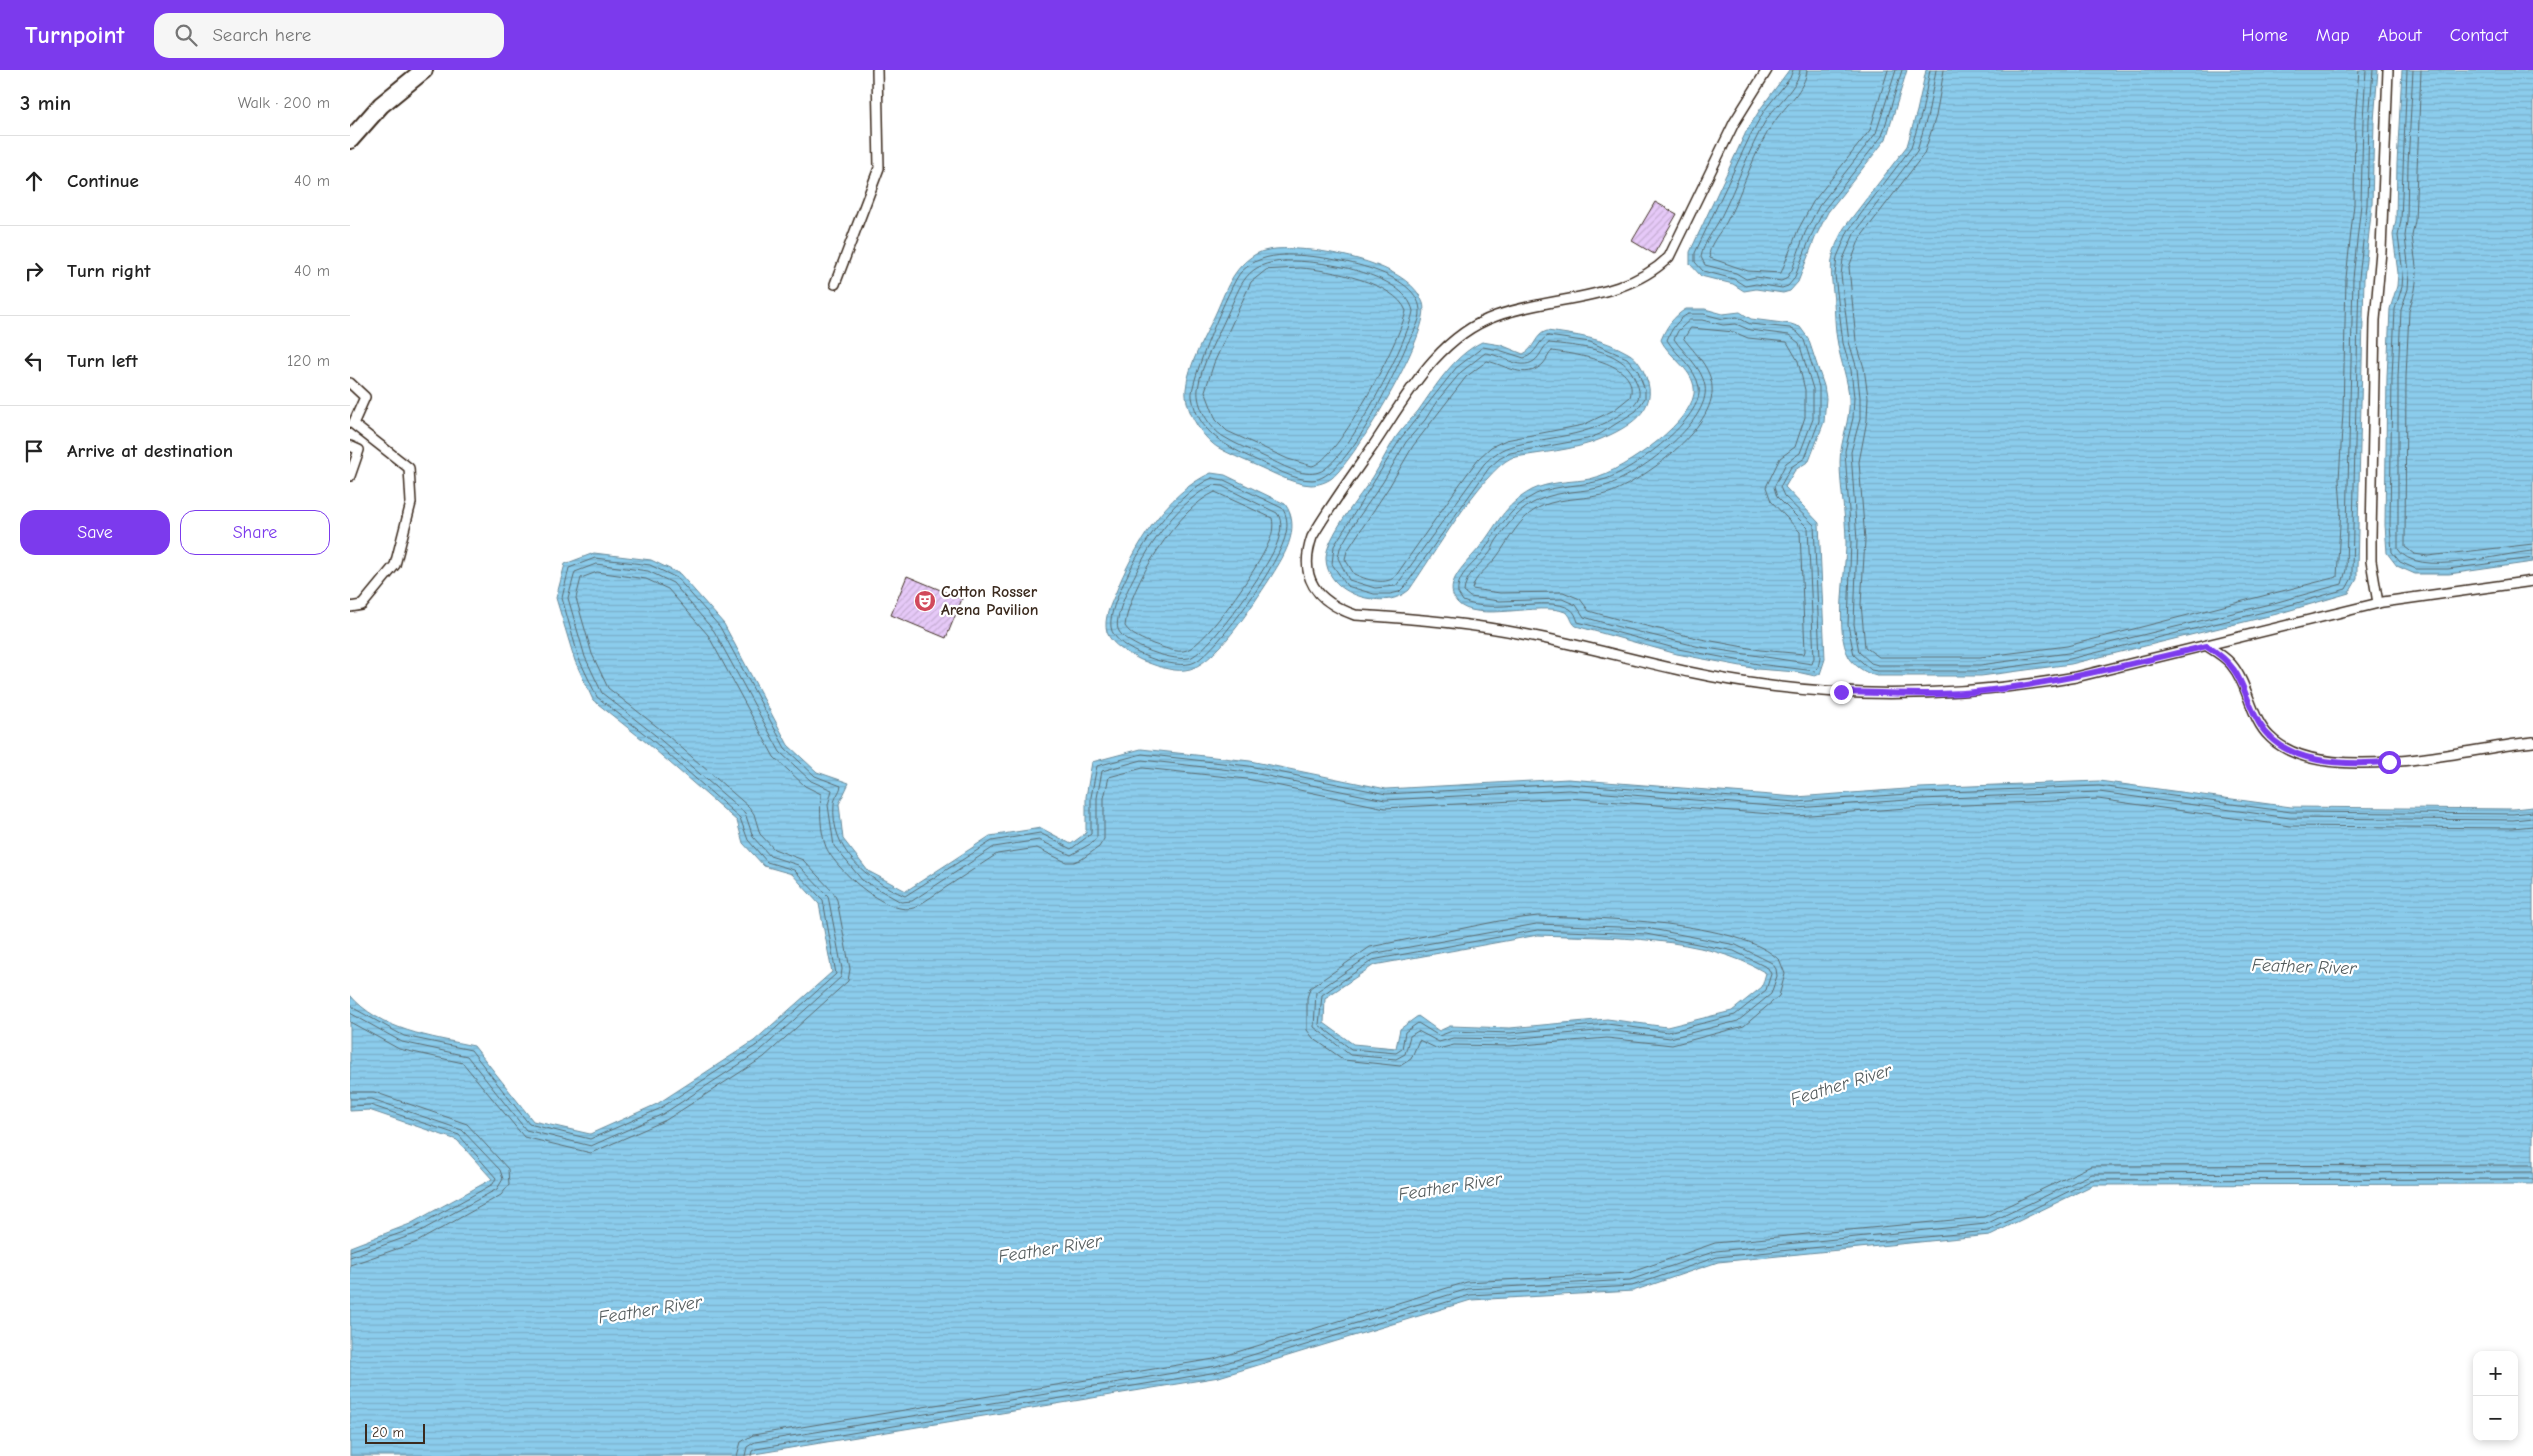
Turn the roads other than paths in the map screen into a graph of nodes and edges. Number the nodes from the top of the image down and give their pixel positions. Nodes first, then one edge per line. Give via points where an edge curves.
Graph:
1 (424, 70) edge
2 (877, 70) edge
3 (1767, 70) edge
4 (2388, 70) edge
5 (350, 140) edge
6 (835, 284) dead end
7 (350, 383) edge
8 (374, 441) junction
9 (350, 446) edge
10 (359, 450) junction
11 (350, 476) edge
12 (2533, 581) edge
13 (2378, 603) junction
14 (350, 607) edge
15 (2207, 646) junction
16 (2533, 742) edge

1 - 5 street via 381,105
2 - 6 lane via 879,168
3 - 15 lane via 1734,122 1669,257 1658,268 1624,286 1496,316 1472,327 1432,361 1312,537 1307,567 1316,591 1336,608 1354,615 1487,627 1762,685 1824,691 1936,694 2027,686
4 - 13 lane via 2375,320 2371,537
7 - 8 lane via 365,397 353,424
8 - 10 lane
8 - 14 lane via 409,468 411,503 395,565 362,606
9 - 10 lane
10 - 11 lane
12 - 13 lane
13 - 15 lane
15 - 16 lane via 2232,665 2259,723 2270,737 2304,756 2332,762 2367,763

